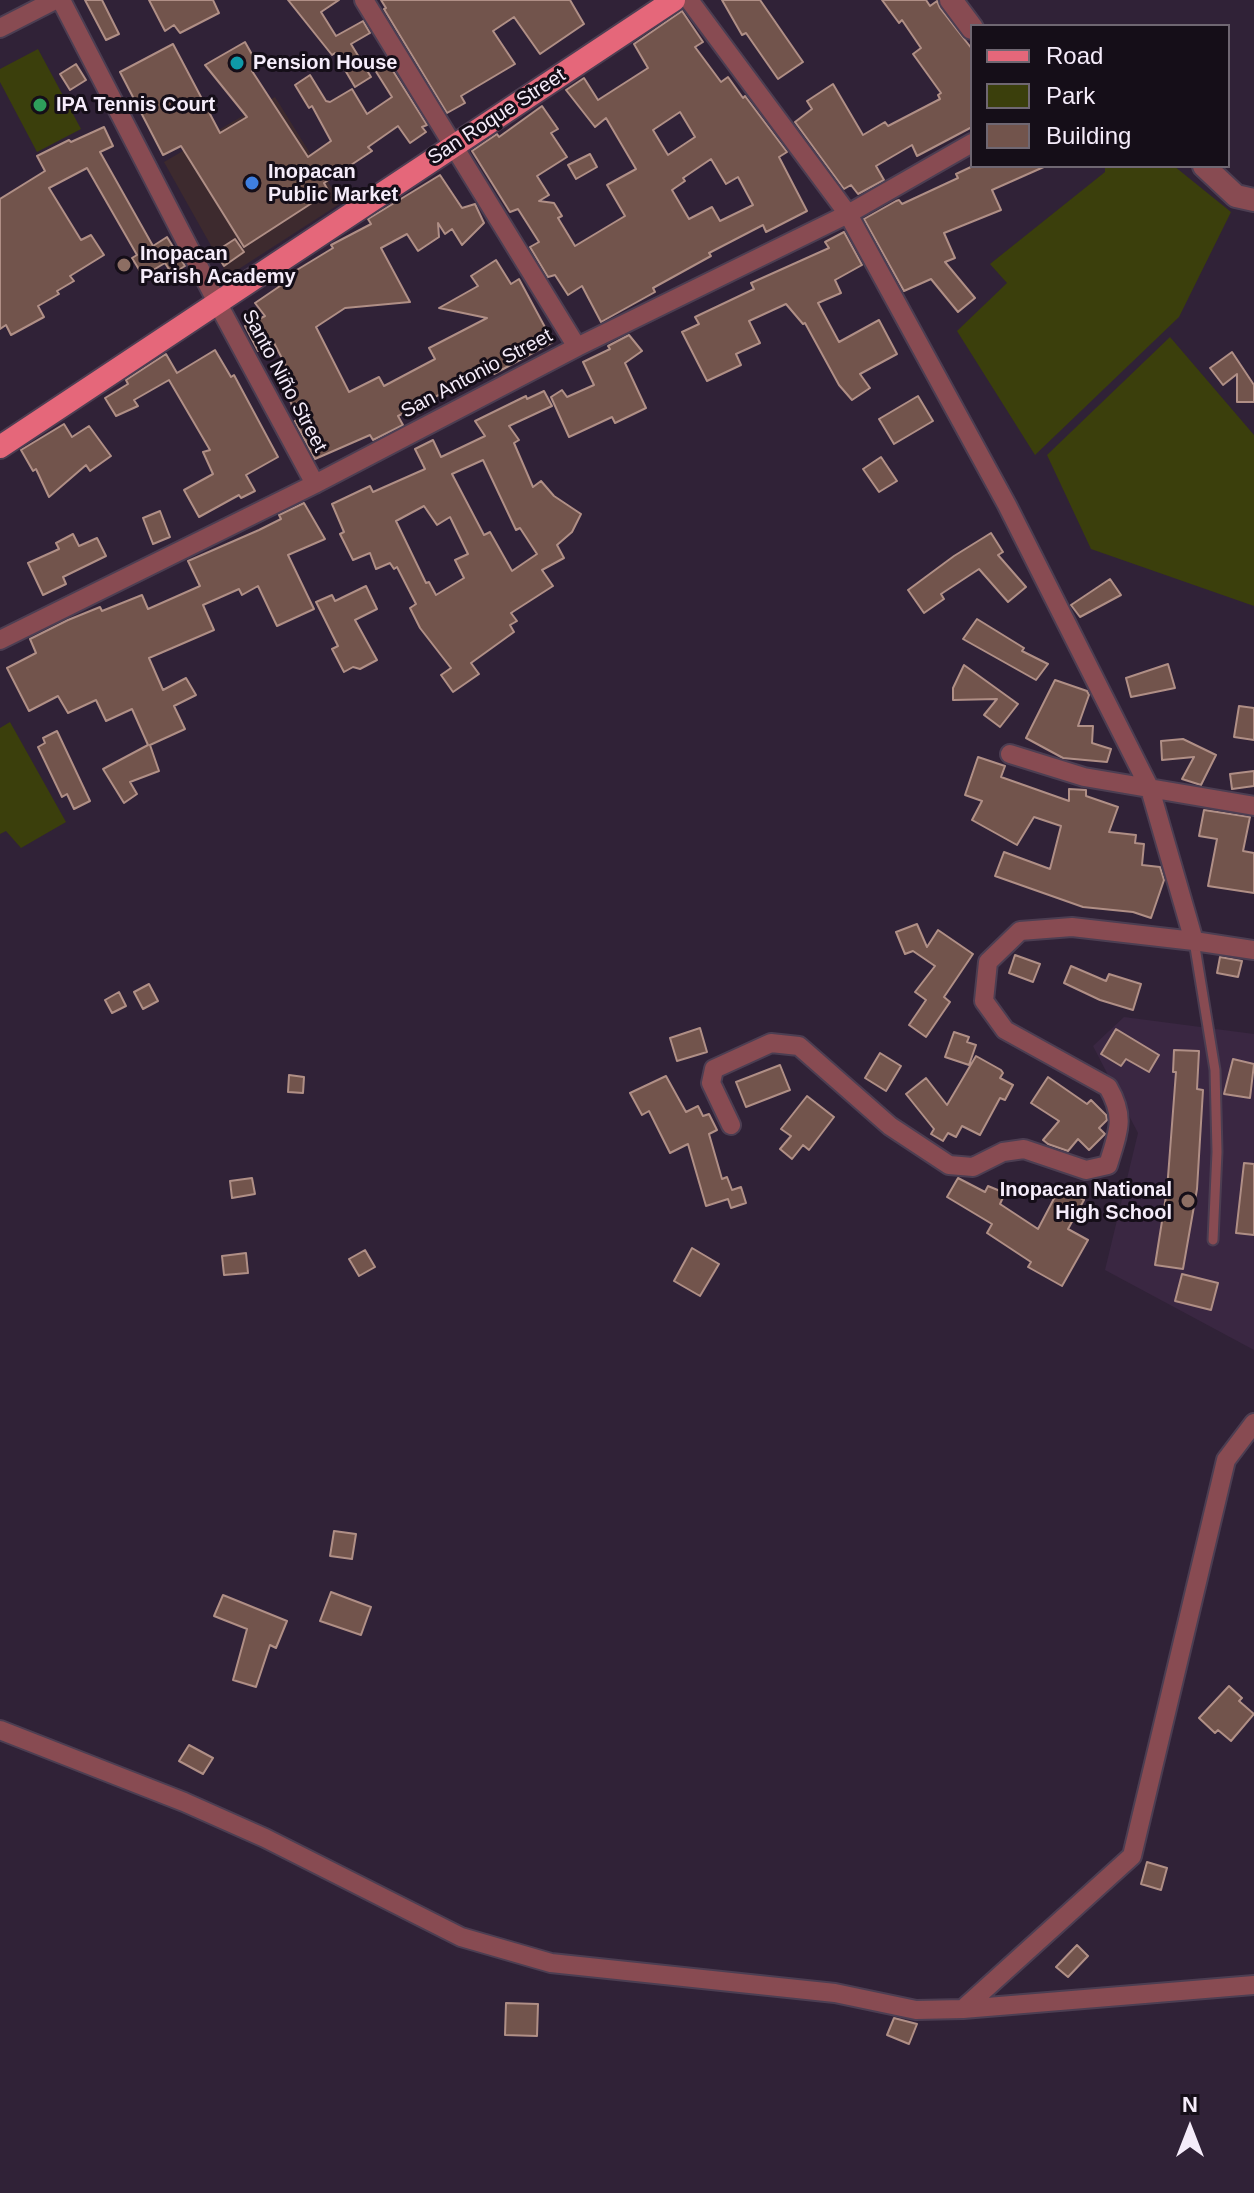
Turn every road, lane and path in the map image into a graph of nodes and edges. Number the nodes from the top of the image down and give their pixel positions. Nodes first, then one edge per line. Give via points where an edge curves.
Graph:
1 (58, 0) edge
2 (364, 0) edge
3 (674, 0) edge
4 (689, 0) edge
5 (951, 0) edge
6 (34, 5) edge
7 (970, 25) edge
8 (0, 28) edge
9 (970, 144) edge
10 (454, 145) junction
11 (1206, 168) edge
12 (1254, 200) edge
13 (848, 214) junction
14 (218, 304) junction
15 (577, 347) junction
16 (0, 447) edge
17 (315, 484) junction
18 (0, 640) edge
19 (1010, 754) dead end
20 (1150, 789) junction
21 (1254, 806) edge
22 (1194, 941) junction
23 (1254, 950) edge
24 (731, 1125) dead end
25 (1213, 1240) dead end
26 (1254, 1423) edge
27 (0, 1730) edge
28 (1254, 1985) edge
29 (963, 2009) junction

1 - 6 street
1 - 14 street, Santo Niño Street
2 - 10 street
3 - 10 main road, San Roque Street
4 - 13 street
5 - 7 street
6 - 8 street
9 - 13 street, San Antonio Street
10 - 14 main road, San Roque Street
10 - 15 street
11 - 12 street via 1236,196
13 - 15 street, San Antonio Street
13 - 20 street via 1007,505
14 - 16 main road, San Roque Street
14 - 17 street, Santo Niño Street
15 - 17 street, San Antonio Street
17 - 18 street, San Antonio Street
19 - 20 street via 1084,777
20 - 21 street
20 - 22 street
22 - 23 street
22 - 24 street via 1072,927 1020,931 988,962 984,1001 1005,1030 1108,1087 1120,1124 1108,1165 1086,1170 1024,1149 1003,1152 973,1167 949,1165 890,1126 799,1046 771,1043 714,1069 711,1083
22 - 25 lane via 1215,1070
26 - 29 street via 1226,1460 1132,1856
27 - 29 street via 211,1814 461,1937 551,1963 835,1993 916,2010
28 - 29 street

